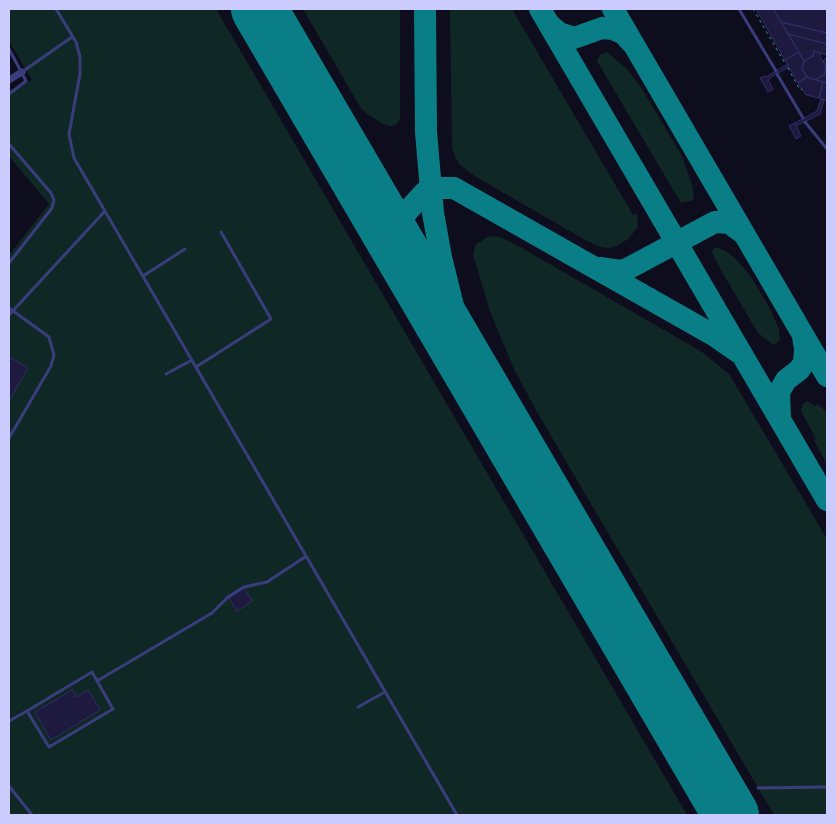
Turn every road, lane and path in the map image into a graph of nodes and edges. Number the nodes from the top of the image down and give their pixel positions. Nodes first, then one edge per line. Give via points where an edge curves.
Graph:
1 (56, 9) edge
2 (739, 9) edge
3 (753, 9) edge
4 (72, 37) junction
5 (9, 49) edge
6 (22, 72) junction
7 (9, 80) edge
8 (802, 89) dead end
9 (9, 94) edge
10 (9, 144) edge
11 (827, 149) edge
12 (105, 211) junction
13 (221, 232) dead end
14 (185, 249) dead end
15 (9, 263) edge
16 (143, 276) junction
17 (9, 308) edge
18 (14, 310) junction
19 (9, 315) edge
20 (192, 360) junction
21 (196, 367) junction
22 (166, 374) dead end
23 (9, 438) edge
24 (306, 556) junction
25 (97, 681) junction
26 (385, 692) junction
27 (358, 707) dead end
28 (27, 711) junction
29 (9, 721) edge
30 (9, 786) edge
31 (827, 787) edge
32 (758, 788) dead end
33 (32, 815) edge
34 (457, 815) edge

1 - 4 lane
2 - 11 lane via 804,120
3 - 8 path
4 - 6 lane
4 - 12 lane via 80,66 69,143 78,167
5 - 6 lane
6 - 7 street
6 - 9 lane via 25,84
10 - 15 lane via 54,200 52,208
12 - 16 lane
12 - 18 lane
13 - 21 lane via 271,319
14 - 16 lane
16 - 20 lane
17 - 18 lane
18 - 19 lane
18 - 23 lane via 49,337 54,355 52,366
20 - 21 lane
20 - 22 lane
21 - 24 lane
24 - 25 lane via 267,582 244,586 212,613
24 - 26 lane
25 - 28 lane via 92,672
25 - 28 lane via 113,709 49,747
26 - 27 lane
26 - 34 lane
28 - 29 lane
30 - 33 lane
31 - 32 lane

